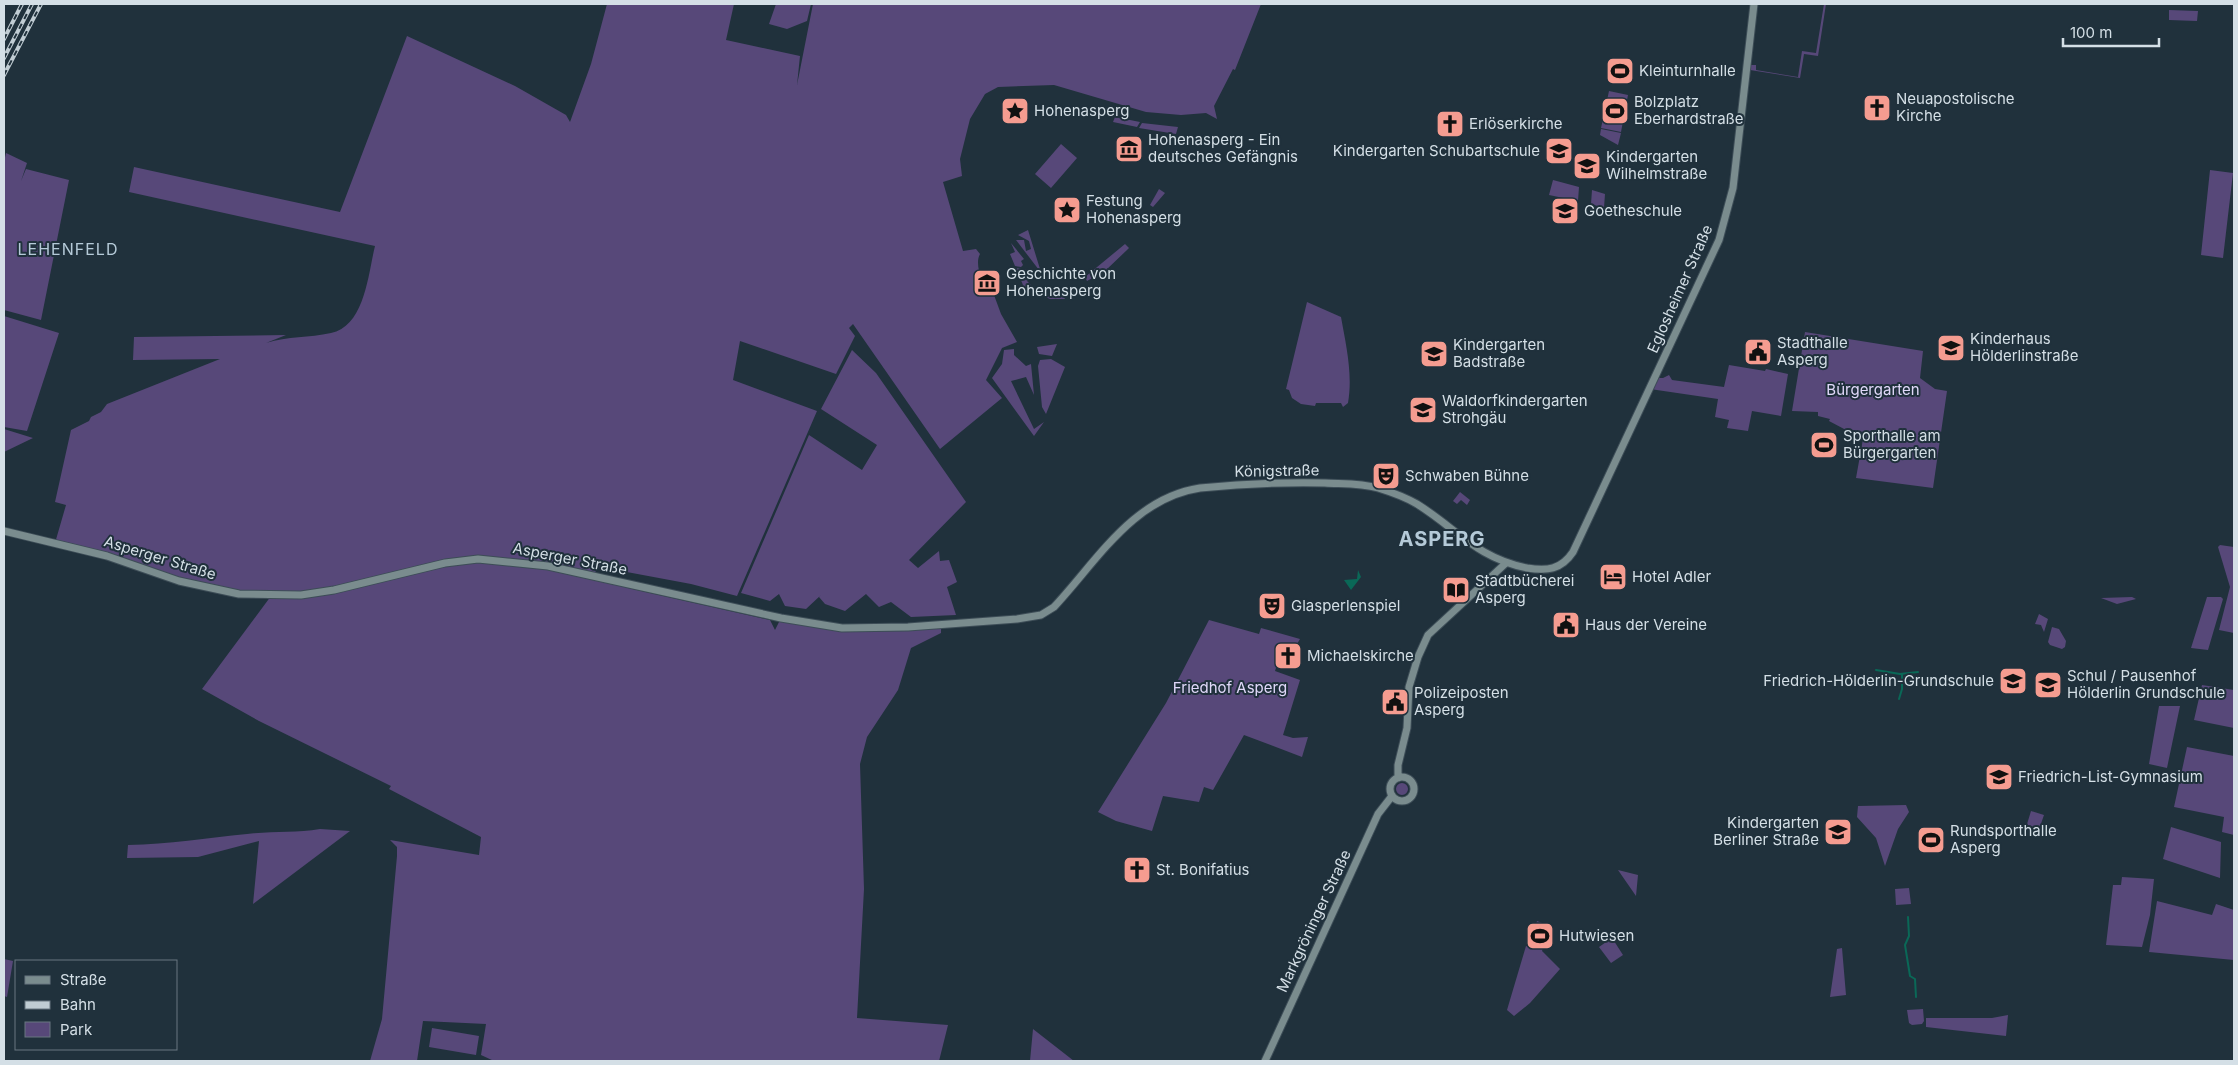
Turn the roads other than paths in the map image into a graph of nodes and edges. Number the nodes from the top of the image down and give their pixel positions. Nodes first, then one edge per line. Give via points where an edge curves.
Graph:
1 (1754, 4) edge
2 (4, 531) edge
3 (1506, 563) junction
4 (1563, 565) joint
5 (1018, 619) joint
6 (1398, 778) junction
7 (1392, 796) junction
8 (1265, 1061) edge

1 - 4 main road, Eglosheimer Straße via 1733,188 1724,225 1573,552
2 - 5 main road, Asperger Straße via 107,556 179,581 239,594 301,595 445,563 478,559 548,566 781,618 842,628 908,628
3 - 4 main road, Königstraße via 1543,571
3 - 5 main road, Königstraße via 1471,545 1417,504 1362,484 1200,488 1161,500 1144,510 1054,607 1042,614
3 - 6 main road via 1428,635 1423,644 1409,687 1407,728
6 - 7 main road via 1391,785
6 - 7 main road via 1410,781 1413,792 1404,801
7 - 8 main road, Markgröninger Straße via 1378,814

